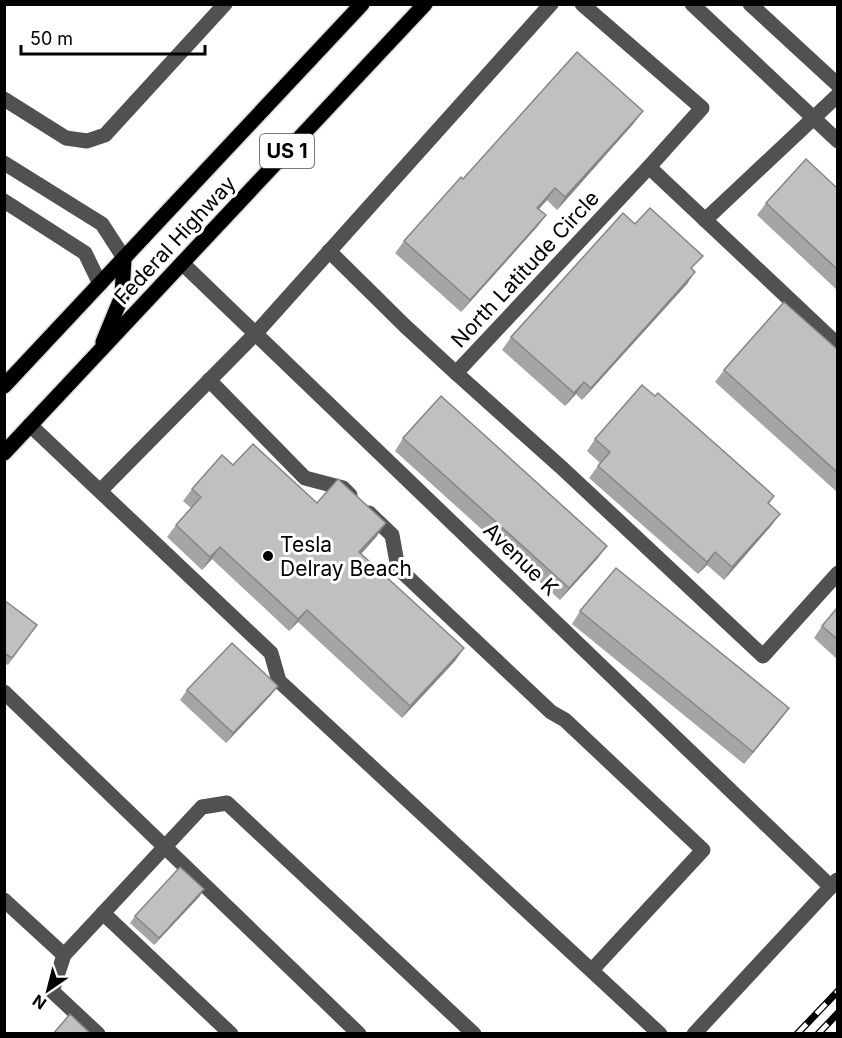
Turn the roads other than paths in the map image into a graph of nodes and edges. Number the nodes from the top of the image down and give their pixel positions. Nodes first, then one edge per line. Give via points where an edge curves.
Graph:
1 (225, 4) edge
2 (362, 4) edge
3 (425, 4) edge
4 (551, 4) edge
5 (582, 4) edge
6 (692, 4) edge
7 (750, 4) edge
8 (837, 85) edge
9 (837, 94) edge
10 (4, 99) edge
11 (813, 118) junction
12 (837, 141) edge
13 (4, 163) edge
14 (649, 167) junction
15 (4, 201) edge
16 (705, 220) junction
17 (329, 251) junction
18 (124, 258) junction
19 (182, 262) junction
20 (100, 284) junction
21 (256, 333) junction
22 (837, 345) edge
23 (100, 351) junction
24 (456, 373) junction
25 (209, 380) junction
26 (4, 386) edge
27 (30, 425) junction
28 (4, 453) edge
29 (100, 491) junction
30 (837, 573) edge
31 (4, 692) edge
32 (165, 847) junction
33 (834, 883) edge
34 (4, 900) edge
35 (103, 913) junction
36 (64, 955) junction
37 (592, 970) junction
38 (98, 1034) edge
39 (231, 1034) edge
40 (359, 1034) edge
41 (474, 1034) edge
42 (660, 1034) edge
43 (694, 1034) edge

1 - 10 street via 105,135 87,141 66,138
2 - 18 main road, Federal Highway / US 1
3 - 19 main road, Federal Highway / US 1
4 - 17 street
5 - 14 street, North Latitude Circle via 702,108
6 - 11 street
7 - 8 street
9 - 11 street
11 - 12 street
11 - 16 street
13 - 18 street via 102,225
14 - 16 street
14 - 24 street, North Latitude Circle
15 - 20 street via 85,253
16 - 22 street
17 - 21 street
17 - 24 street
18 - 20 main road, Federal Highway / US 1
18 - 23 main road via 122,296
19 - 21 street, Avenue K
19 - 23 main road, Federal Highway / US 1
20 - 26 main road, Federal Highway / US 1
21 - 25 street
21 - 33 street, Avenue K
23 - 27 main road, Federal Highway / US 1
24 - 30 street, North Latitude Circle via 763,656
25 - 29 street
25 - 37 street via 305,478 343,488 392,535 398,568 703,850
27 - 28 main road, Federal Highway / US 1
27 - 29 street
29 - 37 street via 271,652 279,681
31 - 32 street
32 - 35 street
32 - 40 street
32 - 41 street via 202,807 227,803
33 - 43 street
34 - 36 street
35 - 36 street
35 - 39 street
36 - 38 street via 52,991
37 - 42 street

